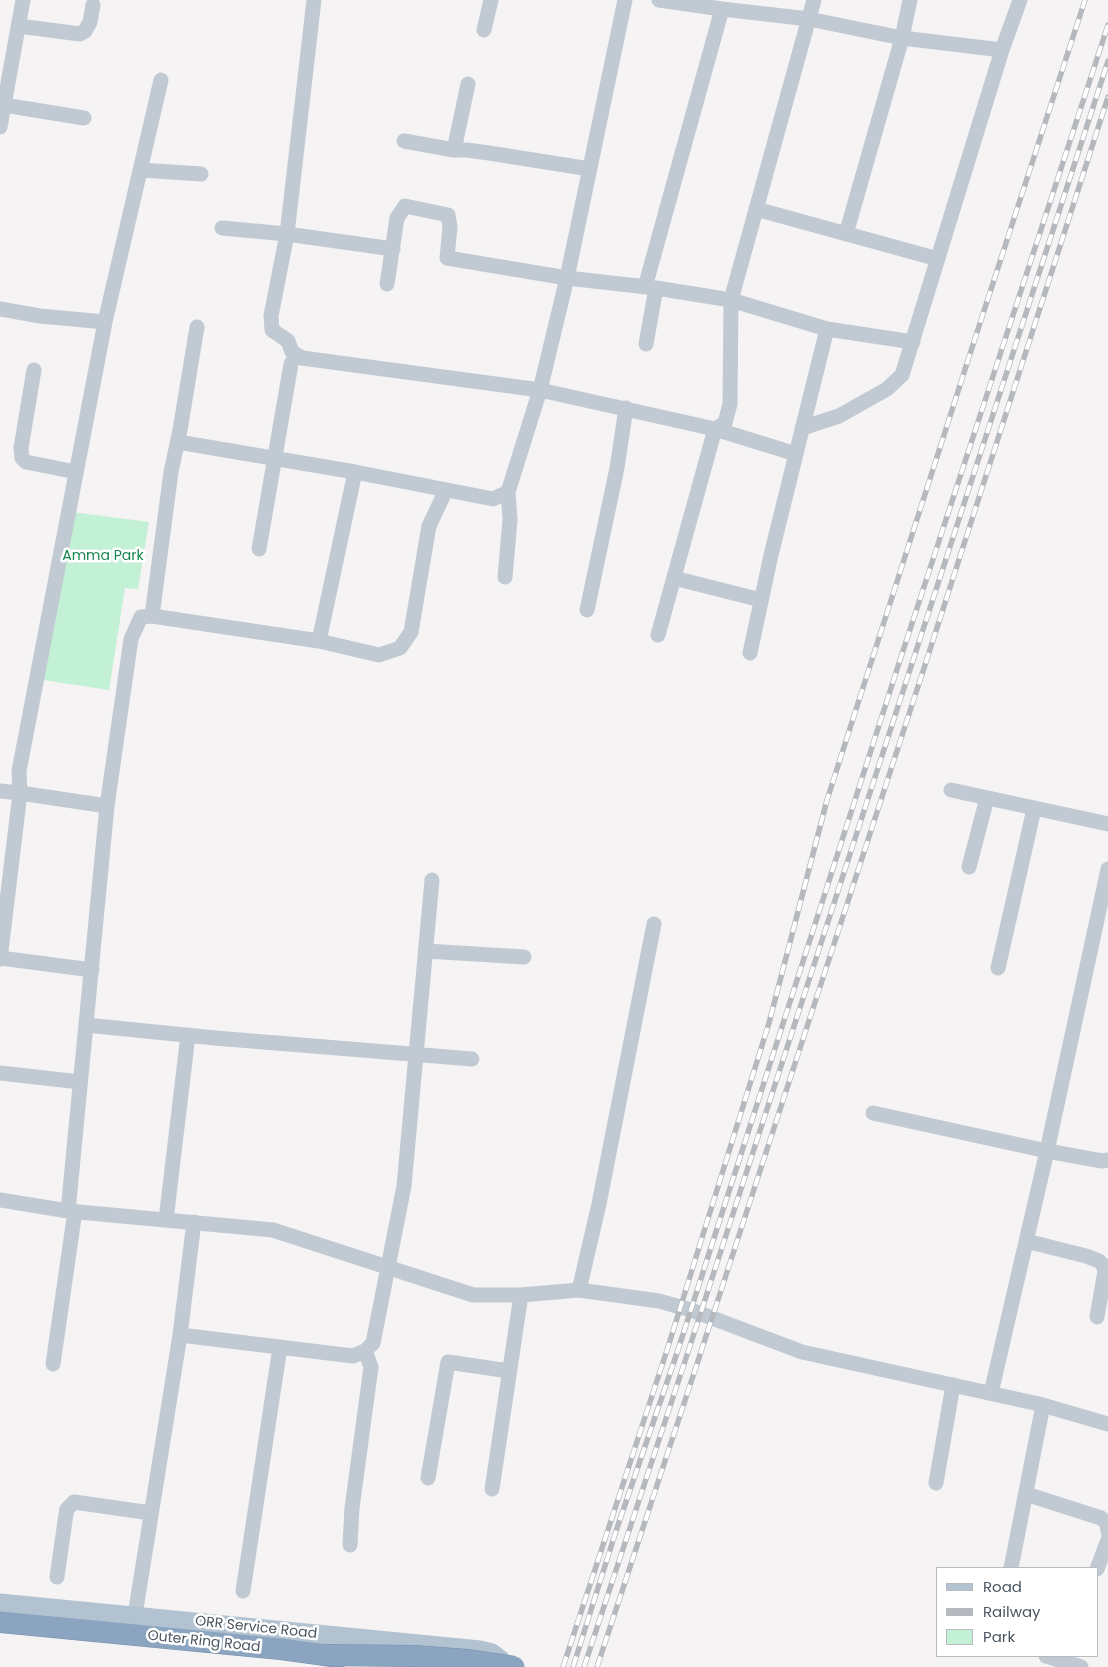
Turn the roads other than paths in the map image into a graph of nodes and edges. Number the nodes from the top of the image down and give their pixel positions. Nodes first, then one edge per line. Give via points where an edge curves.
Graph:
1 (22, 0) edge
2 (314, 0) edge
3 (491, 0) edge
4 (625, 0) edge
5 (659, 0) edge
6 (665, 0) edge
7 (814, 0) edge
8 (910, 0) edge
9 (1020, 0) edge
10 (93, 5) dead end
11 (722, 9) junction
12 (809, 19) junction
13 (19, 26) junction
14 (484, 30) dead end
15 (902, 38) junction
16 (1002, 50) junction
17 (161, 80) dead end
18 (468, 84) dead end
19 (4, 105) junction
20 (84, 118) dead end
21 (0, 127) edge
22 (404, 141) dead end
23 (454, 150) junction
24 (141, 170) junction
25 (590, 170) junction
26 (201, 174) dead end
27 (756, 209) junction
28 (222, 228) dead end
29 (287, 234) junction
30 (846, 234) junction
31 (393, 249) junction
32 (938, 260) junction
33 (567, 278) junction
34 (387, 284) dead end
35 (651, 287) junction
36 (731, 300) junction
37 (0, 309) edge
38 (105, 322) junction
39 (197, 327) dead end
40 (827, 328) junction
41 (913, 342) junction
42 (646, 344) dead end
43 (291, 364) dead end
44 (34, 370) dead end
45 (540, 390) junction
46 (626, 408) junction
47 (802, 428) junction
48 (715, 430) junction
49 (178, 442) junction
50 (796, 454) junction
51 (276, 459) junction
52 (76, 472) junction
53 (354, 472) junction
54 (446, 490) junction
55 (508, 492) junction
56 (259, 549) dead end
57 (505, 577) dead end
58 (674, 578) junction
59 (761, 600) junction
60 (587, 610) dead end
61 (152, 616) junction
62 (658, 635) dead end
63 (319, 642) junction
64 (750, 654) dead end
65 (951, 790) dead end
66 (0, 791) edge
67 (20, 793) junction
68 (987, 798) junction
69 (107, 806) junction
70 (1034, 809) junction
71 (1108, 824) edge
72 (969, 867) dead end
73 (1108, 869) edge
74 (432, 880) dead end
75 (654, 924) dead end
76 (426, 951) junction
77 (524, 956) dead end
78 (0, 958) edge
79 (998, 968) dead end
80 (92, 970) junction
81 (86, 1024) junction
82 (188, 1035) junction
83 (416, 1054) junction
84 (472, 1059) dead end
85 (0, 1073) edge
86 (80, 1082) junction
87 (873, 1114) dead end
88 (1047, 1151) junction
89 (1108, 1160) edge
90 (0, 1200) edge
91 (71, 1211) junction
92 (166, 1220) junction
93 (194, 1222) junction
94 (1026, 1241) junction
95 (388, 1267) junction
96 (579, 1290) junction
97 (521, 1295) junction
98 (1097, 1317) dead end
99 (180, 1335) junction
100 (280, 1347) junction
101 (365, 1351) junction
102 (53, 1364) dead end
103 (509, 1371) junction
104 (952, 1385) junction
105 (991, 1394) junction
106 (1043, 1405) junction
107 (1108, 1424) edge
108 (428, 1478) dead end
109 (936, 1483) dead end
110 (492, 1489) dead end
111 (1026, 1494) junction
112 (151, 1513) junction
113 (1108, 1525) edge
114 (1108, 1532) edge
115 (1108, 1540) edge
116 (350, 1545) dead end
117 (1011, 1567) edge
118 (1098, 1567) edge
119 (57, 1577) dead end
120 (243, 1591) dead end
121 (0, 1603) edge
122 (135, 1615) junction
123 (0, 1622) edge
124 (322, 1655) junction
125 (1062, 1658) edge
126 (406, 1667) edge
127 (504, 1667) edge
128 (514, 1667) edge
129 (1081, 1667) edge

1 - 13 street
2 - 29 street
3 - 14 street
4 - 25 street
5 - 6 street
6 - 11 street
7 - 12 street
8 - 15 street
9 - 16 street
10 - 13 street via 90,22 80,34
11 - 12 street
11 - 35 street
12 - 15 street
12 - 27 street
13 - 19 street
15 - 16 street
15 - 30 street
16 - 32 street
17 - 24 street
18 - 23 street
19 - 20 street
19 - 21 street
22 - 23 street
23 - 25 street
24 - 26 street
24 - 38 street
25 - 33 street
27 - 30 street
27 - 36 street
28 - 29 street
29 - 31 street
29 - 45 street via 270,324 276,334 288,341 297,356
30 - 32 street
31 - 33 street via 397,218 405,206 448,214 447,258
31 - 34 street
32 - 41 street
33 - 35 street
33 - 45 street
35 - 36 street
35 - 42 street
36 - 40 street
36 - 48 street via 730,404 725,423
37 - 38 street
38 - 52 street
39 - 49 street
40 - 41 street
40 - 47 street
41 - 47 street via 902,376 887,389 838,416
43 - 51 street
44 - 52 street via 22,458 26,462
45 - 46 street
45 - 55 street
46 - 48 street
46 - 60 street via 617,468
47 - 50 street
48 - 50 street
48 - 58 street
49 - 51 street
49 - 61 street
50 - 59 street
51 - 53 street
51 - 56 street
52 - 67 street via 19,772
53 - 54 street
53 - 63 street
54 - 55 street via 493,499
54 - 63 street via 429,526 411,632 400,648 379,655
55 - 57 street via 510,520
58 - 59 street
58 - 62 street
59 - 64 street
61 - 63 street
61 - 69 street via 142,617 131,639
65 - 68 street
66 - 67 street
67 - 69 street
67 - 78 street
68 - 70 street
68 - 72 street
69 - 80 street
70 - 71 street
70 - 79 street
73 - 88 street
74 - 76 street
75 - 96 street
76 - 77 street
76 - 83 street
78 - 80 street
80 - 81 street
81 - 82 street
81 - 86 street
82 - 83 street
82 - 92 street
83 - 84 street
83 - 95 street via 404,1186
85 - 86 street
86 - 91 street
87 - 88 street
88 - 89 street
88 - 94 street
90 - 91 street
91 - 92 street
91 - 102 street
92 - 93 street
93 - 95 street via 273,1230
93 - 99 street
94 - 98 street via 1086,1256 1103,1265
94 - 105 street
95 - 97 street via 473,1295
95 - 101 street via 373,1343
96 - 97 street
96 - 104 street via 673,1305 791,1349
97 - 103 street
99 - 100 street
99 - 112 street
100 - 101 street via 353,1356
100 - 120 street
101 - 116 street via 371,1367
103 - 108 street via 448,1362
103 - 110 street
104 - 105 street
104 - 109 street
105 - 106 street
106 - 107 street
106 - 111 street
111 - 113 street via 1101,1518
111 - 117 street
112 - 119 street via 74,1502 67,1509
112 - 122 street
113 - 114 street
115 - 118 street
121 - 122 main road, ORR Service Road
122 - 127 main road, ORR Service Road via 480,1650 492,1653
123 - 124 highway, Outer Ring Road
124 - 126 highway, Outer Ring Road, bridge
124 - 128 highway, bridge via 415,1656
125 - 129 street

